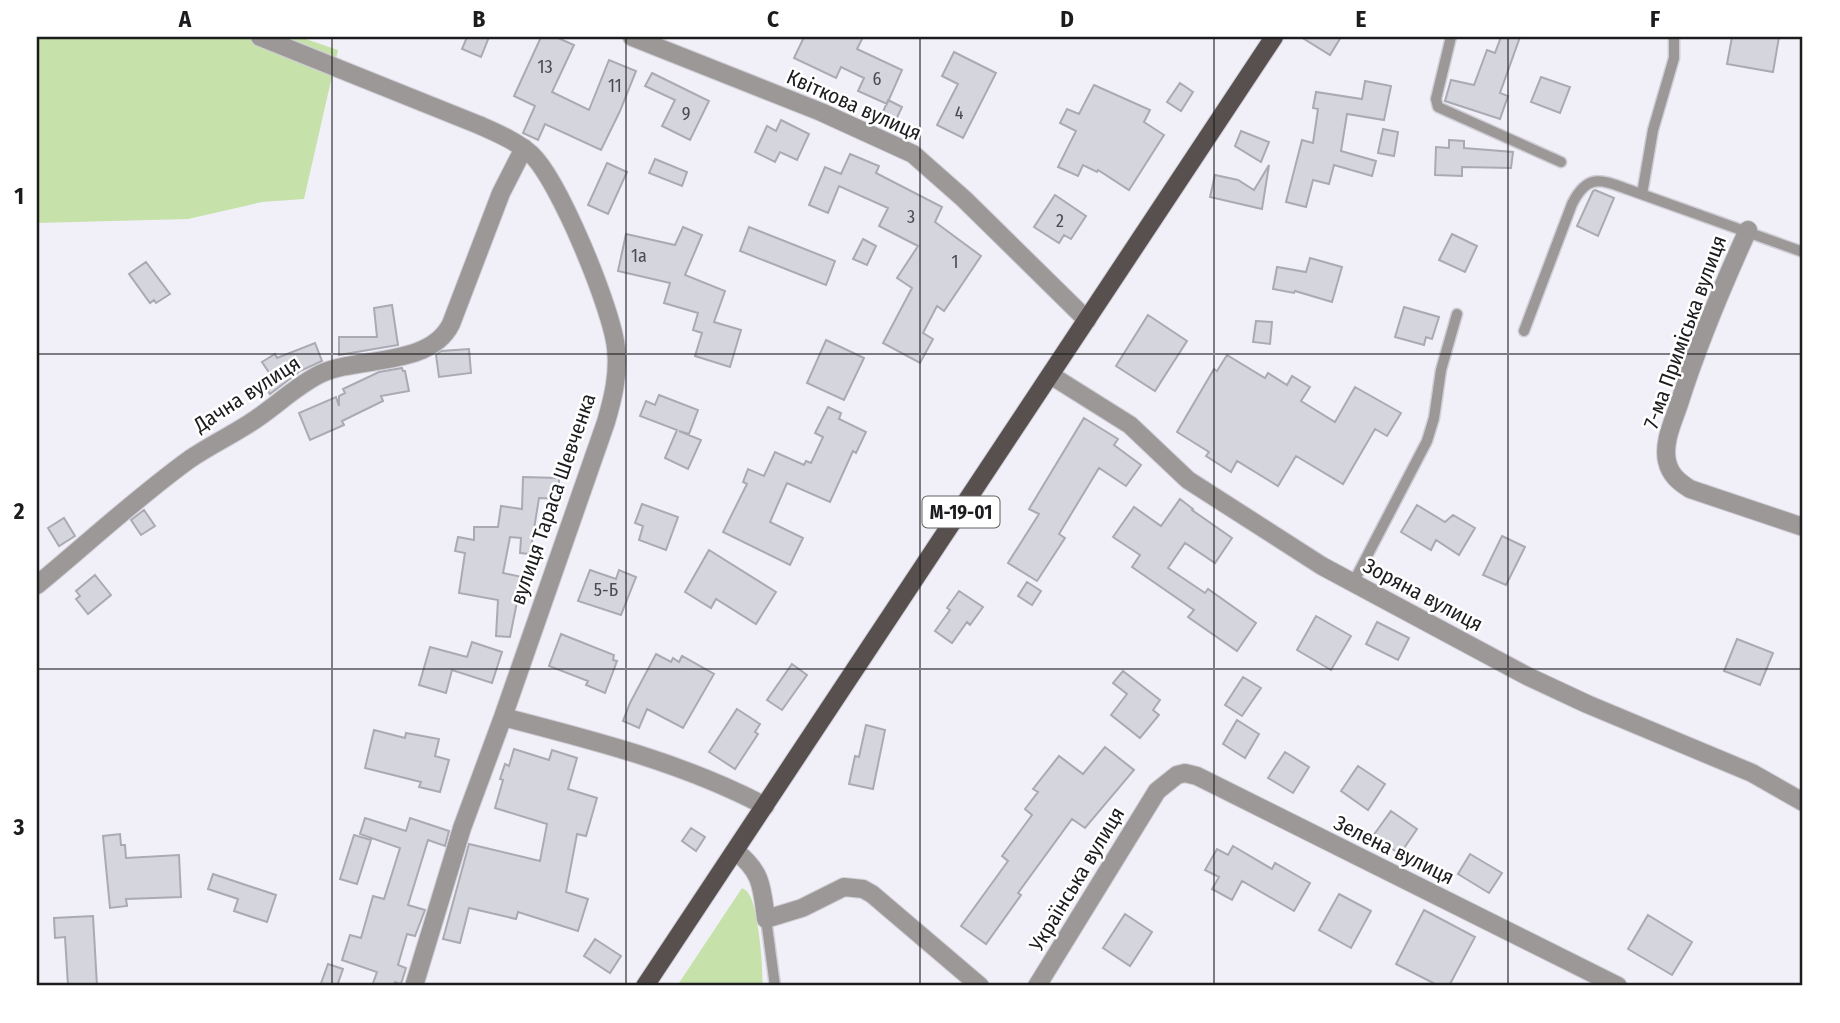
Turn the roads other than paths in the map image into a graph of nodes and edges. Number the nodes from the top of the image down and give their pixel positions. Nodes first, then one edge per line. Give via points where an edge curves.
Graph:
1 (260, 37) edge
2 (632, 37) edge
3 (1274, 37) edge
4 (1451, 37) edge
5 (1674, 37) edge
6 (524, 148) junction
7 (1561, 162) dead end
8 (1642, 194) junction
9 (1748, 230) junction
10 (1803, 251) edge
11 (1457, 314) dead end
12 (1087, 320) junction
13 (1524, 331) dead end
14 (1052, 376) junction
15 (1803, 527) edge
16 (1353, 583) junction
17 (37, 585) edge
18 (503, 717) junction
19 (1155, 795) joint
20 (1803, 802) edge
21 (765, 807) junction
22 (735, 851) junction
23 (766, 919) junction
24 (414, 986) edge
25 (645, 986) edge
26 (775, 986) edge
27 (979, 986) edge
28 (1037, 986) edge
29 (1618, 986) edge

1 - 6 street, вулиця Тараса Шевченка via 428,103
2 - 12 street, Квіткова вулиця via 913,154
3 - 12 main road, М-19-01
4 - 7 lane via 1438,107
5 - 8 lane via 1674,58 1653,130
6 - 17 street, Дачна вулиця via 443,336 409,353 335,368 309,381 155,485
6 - 18 street, вулиця Тараса Шевченка via 537,160 564,205 607,313 617,365 600,442
8 - 9 lane
8 - 13 lane via 1597,180 1581,189
9 - 10 lane
9 - 15 street, 7-ма Приміська вулиця via 1683,392 1667,443 1667,461 1675,478 1690,489
11 - 16 lane via 1427,441
12 - 14 main road, М-19-01
14 - 16 street, Зоряна вулиця via 1130,425 1188,480
14 - 21 main road, М-19-01
16 - 20 street, Зоряна вулиця via 1527,676 1752,773
18 - 21 street via 633,754 728,788
18 - 24 street, вулиця Тараса Шевченка via 462,828
19 - 28 street, Українська вулиця
19 - 29 street, Зелена вулиця via 1177,775 1197,776
21 - 22 main road, М-19-01
22 - 23 street via 757,874
22 - 25 main road, М-19-01
23 - 26 lane
23 - 27 street via 844,887 863,889

